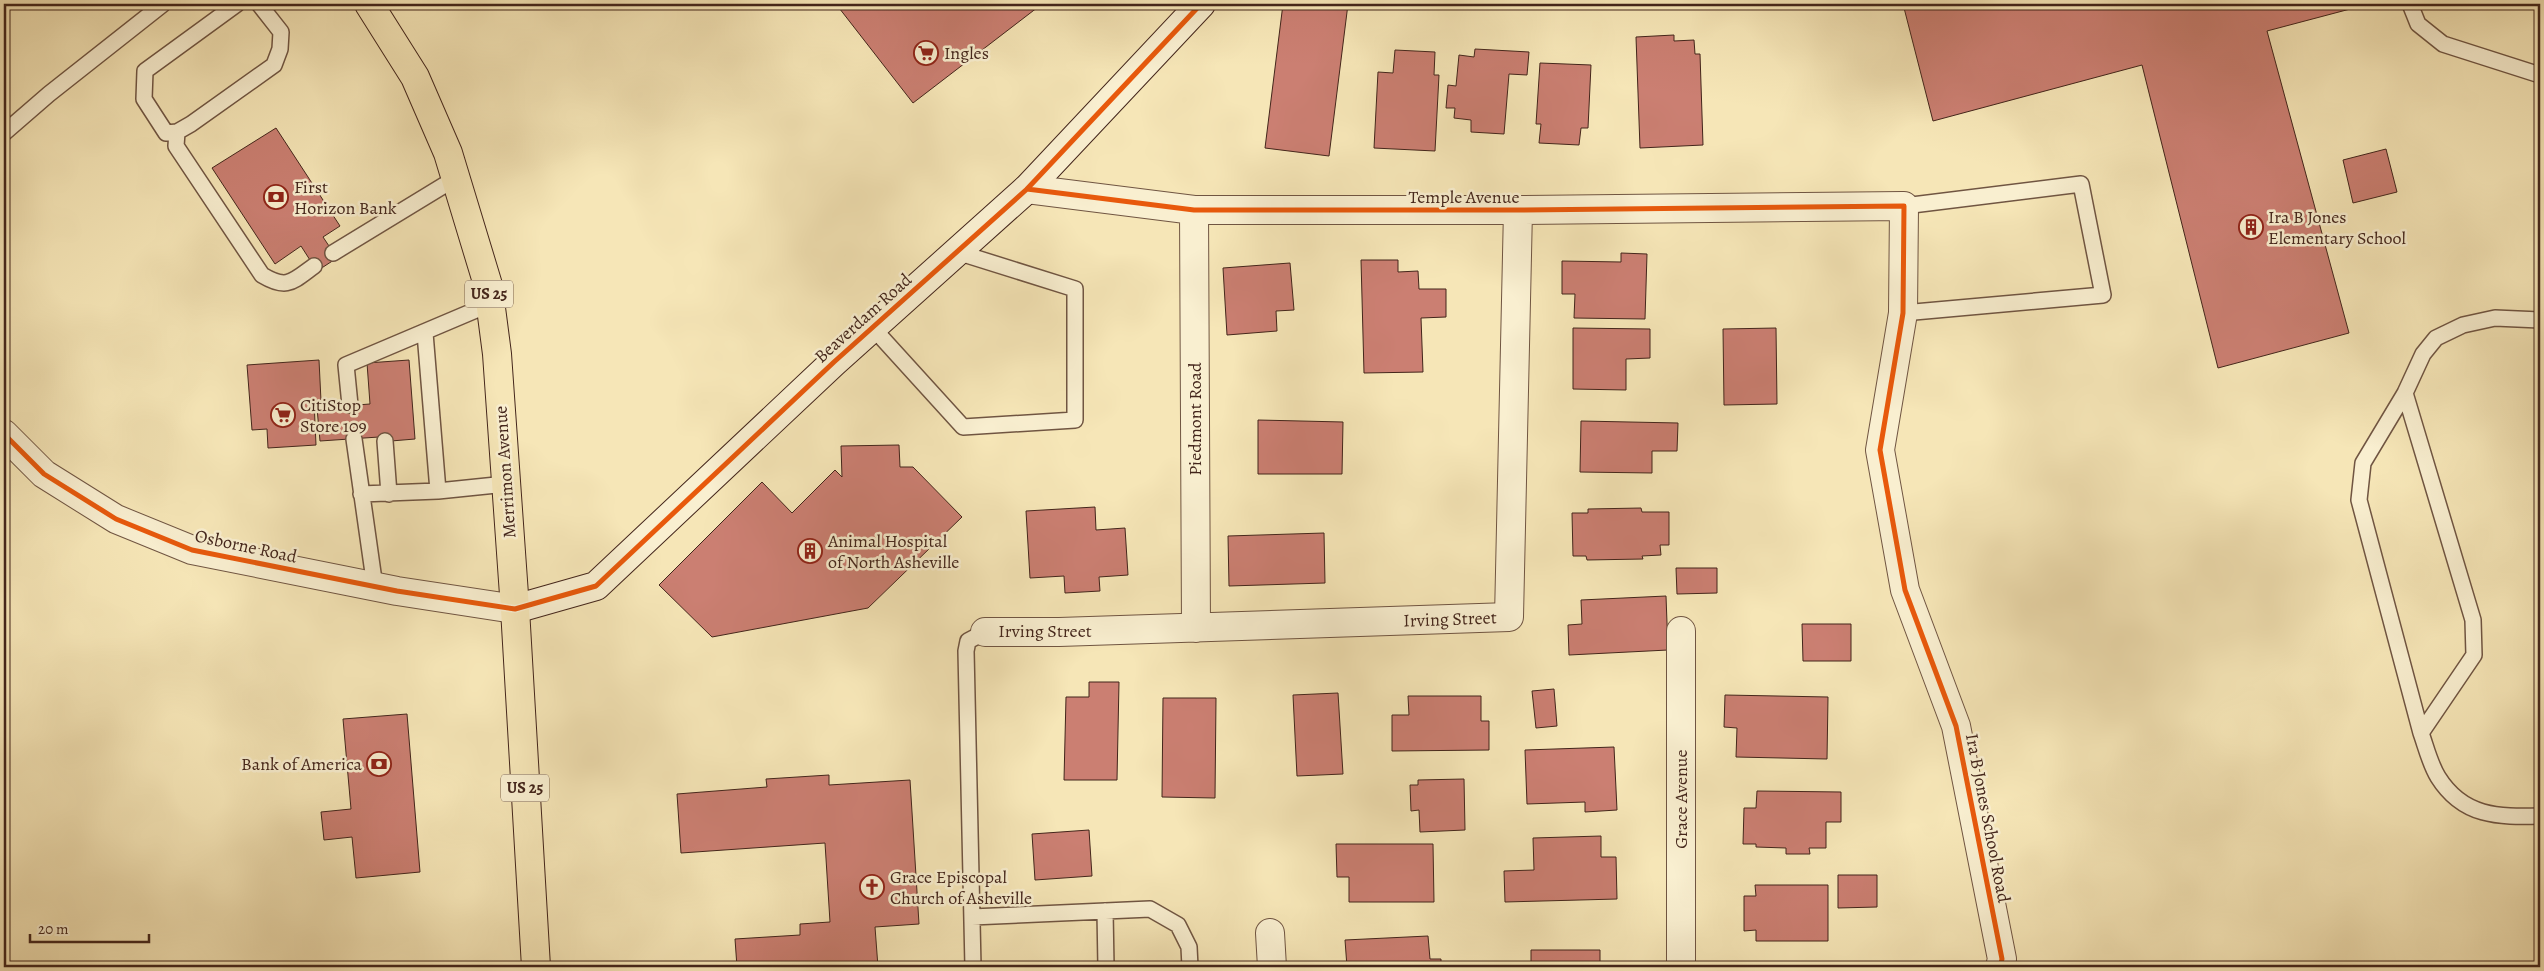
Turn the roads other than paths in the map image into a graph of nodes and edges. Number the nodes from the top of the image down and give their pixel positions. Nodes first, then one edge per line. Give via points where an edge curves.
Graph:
1 (163, 4) edge
2 (237, 4) edge
3 (259, 4) edge
4 (369, 4) edge
5 (1201, 4) edge
6 (2410, 4) edge
7 (2540, 75) edge
8 (177, 132) junction
9 (4, 133) edge
10 (456, 178) junction
11 (1027, 189) junction
12 (1904, 206) junction
13 (1194, 210) junction
14 (1518, 210) junction
15 (957, 252) junction
16 (333, 253) dead end
17 (314, 266) dead end
18 (490, 304) junction
19 (1903, 313) junction
20 (2540, 320) edge
21 (873, 328) junction
22 (425, 333) junction
23 (2405, 393) junction
24 (350, 405) dead end
25 (4, 434) edge
26 (354, 439) dead end
27 (385, 441) dead end
28 (506, 484) junction
29 (438, 491) junction
30 (361, 494) junction
31 (389, 494) junction
32 (376, 587) junction
33 (515, 609) junction
34 (1196, 628) junction
35 (1681, 631) dead end
36 (985, 632) joint
37 (2421, 734) junction
38 (2540, 816) edge
39 (1105, 911) junction
40 (972, 917) junction
41 (1270, 933) dead end
42 (536, 967) edge
43 (973, 967) edge
44 (1106, 967) edge
45 (1190, 967) edge
46 (1272, 967) edge
47 (1680, 967) edge
48 (2000, 967) edge

1 - 9 lane
2 - 8 lane via 145,71 144,99 166,134
3 - 8 lane via 281,32 280,49 274,65
4 - 10 main road, Merrimon Avenue / US 25 via 415,77
5 - 11 street, Beaverdam Road
6 - 7 lane via 2418,24 2443,44
8 - 17 lane via 176,146 262,275 276,284 293,282
10 - 16 lane
10 - 18 main road, Merrimon Avenue / US 25 via 488,285
11 - 13 street, Temple Avenue
11 - 15 street, Beaverdam Road
12 - 14 street, Temple Avenue
12 - 19 street, Ira B Jones School Road
12 - 19 lane via 2081,184 2103,295
13 - 14 street, Temple Avenue
13 - 34 street, Piedmont Road
14 - 34 street, Irving Street via 1509,617
15 - 21 street, Beaverdam Road
15 - 21 lane via 1075,289 1075,420 963,427
18 - 22 lane
18 - 28 main road, Merrimon Avenue / US 25 via 497,354
19 - 48 street, Ira B Jones School Road via 1880,450 1905,590 1956,726 2002,959
20 - 23 lane via 2495,318 2463,325 2436,338 2423,354
21 - 33 street, Beaverdam Road via 596,586
22 - 24 lane via 378,357 346,365
22 - 29 lane
23 - 37 lane via 2363,463 2360,500
23 - 37 lane via 2473,620 2474,655
25 - 32 street, Osborne Road via 44,474 124,522 192,550
26 - 30 lane
27 - 31 lane
28 - 29 lane
28 - 33 main road, Merrimon Avenue / US 25
29 - 31 lane
30 - 31 lane
30 - 32 lane
32 - 33 street, Osborne Road
33 - 42 main road, Merrimon Avenue / US 25
34 - 36 street, Irving Street
35 - 47 street, Grace Avenue
36 - 40 lane via 968,641 966,651
37 - 38 lane via 2438,776 2457,800 2480,812 2505,817
39 - 40 lane
39 - 44 lane
39 - 45 lane via 1150,909 1178,925 1189,947
40 - 43 lane
41 - 46 street

